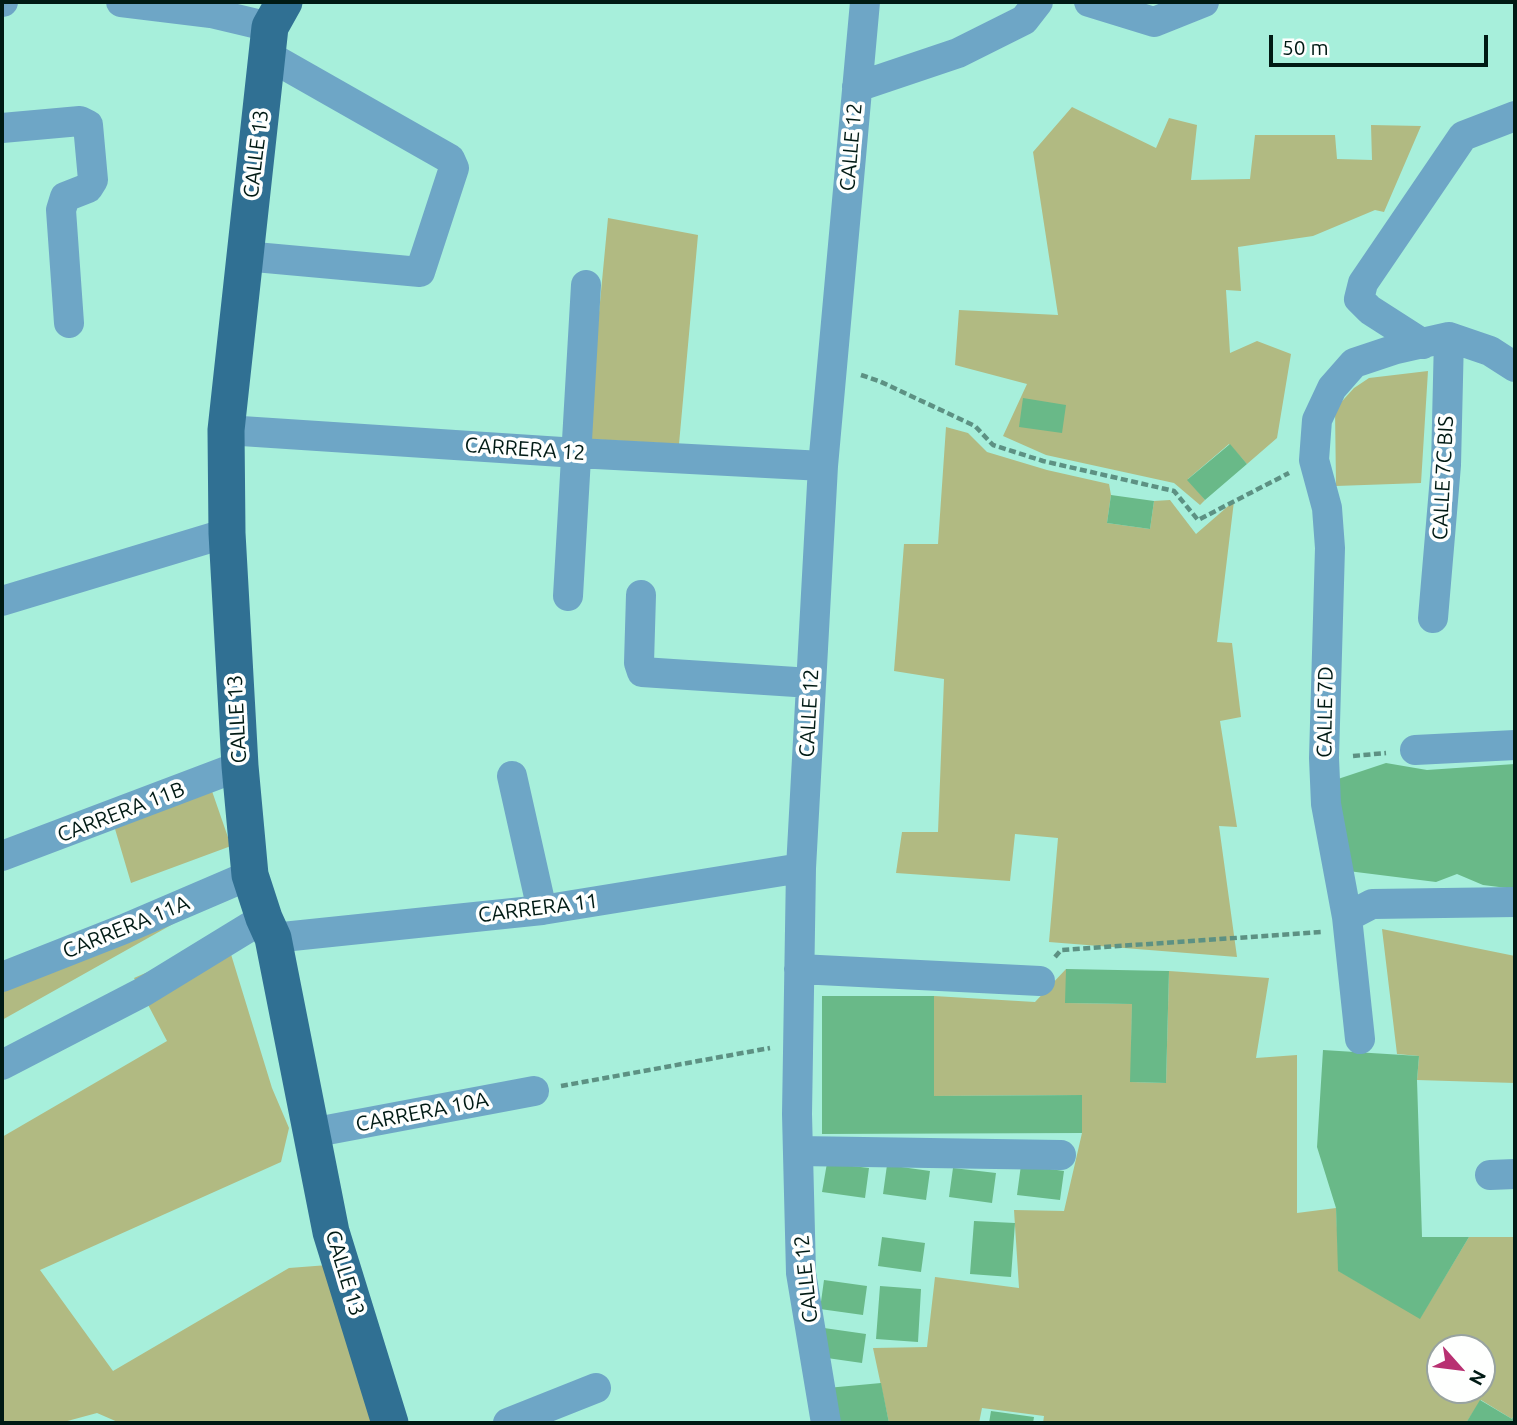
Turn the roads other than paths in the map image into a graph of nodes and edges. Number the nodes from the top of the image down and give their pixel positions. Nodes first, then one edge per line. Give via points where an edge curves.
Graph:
1 (121, 2) edge
2 (865, 2) edge
3 (1038, 2) edge
4 (1089, 2) edge
5 (1204, 2) edge
6 (274, 28) edge
7 (857, 88) junction
8 (1515, 116) edge
9 (2, 128) edge
10 (244, 256) junction
11 (586, 285) dead end
12 (69, 323) dead end
13 (1436, 340) junction
14 (1515, 367) edge
15 (226, 430) junction
16 (577, 453) junction
17 (823, 466) junction
18 (227, 533) junction
19 (641, 595) dead end
20 (568, 596) dead end
21 (2, 601) edge
22 (1433, 618) dead end
23 (811, 683) junction
24 (1515, 744) edge
25 (1415, 750) road end
26 (240, 766) junction
27 (512, 776) dead end
28 (2, 856) edge
29 (801, 868) junction
30 (250, 875) junction
31 (1515, 902) edge
32 (542, 910) junction
33 (1347, 924) junction
34 (269, 928) junction
35 (799, 969) junction
36 (2, 977) edge
37 (1040, 981) road end
38 (1360, 1039) dead end
39 (2, 1065) edge
40 (534, 1091) road end
41 (311, 1133) junction
42 (798, 1151) junction
43 (1061, 1155) dead end
44 (596, 1388) dead end
45 (390, 1423) edge
46 (508, 1423) edge
47 (826, 1423) edge

1 - 6 street via 211,13
2 - 7 street, CALLE 12
3 - 7 street via 1024,20 958,53
4 - 5 street via 1154,22
6 - 10 main road, CALLE 13
6 - 10 street via 450,159 454,168 420,272
7 - 17 street, CALLE 12
8 - 13 street via 1463,136 1363,283 1359,299 1370,310
9 - 12 street via 80,121 88,125 93,180 88,188 65,197 61,210
10 - 15 main road, CALLE 13
11 - 16 street
13 - 14 street via 1490,351
13 - 22 street, CALLE 7C BIS via 1446,466
13 - 33 street, CALLE 7D via 1354,363 1332,388 1317,420 1314,460 1327,508 1330,548 1326,804
15 - 16 street, CARRERA 12
15 - 18 main road, CALLE 13
16 - 17 street, CARRERA 12
16 - 20 street
17 - 23 street, CALLE 12
18 - 21 street
18 - 26 main road, CALLE 13
19 - 23 street via 642,673
23 - 29 street, CALLE 12
24 - 25 street
26 - 28 street, CARRERA 11B
26 - 30 main road, CALLE 13
27 - 32 street
29 - 32 street, CARRERA 11
29 - 35 street, CALLE 12
30 - 34 main road, CALLE 13
30 - 36 street, CARRERA 11A
31 - 33 street via 1372,904
32 - 34 street, CARRERA 11
33 - 38 street, CALLE 7D
34 - 39 street, CARRERA 11
34 - 41 main road, CALLE 13
35 - 37 street
35 - 42 street, CALLE 12
40 - 41 street, CARRERA 10A
41 - 45 main road, CALLE 13 via 331,1232
42 - 43 street
42 - 47 street, CALLE 12 via 801,1273
44 - 46 street

